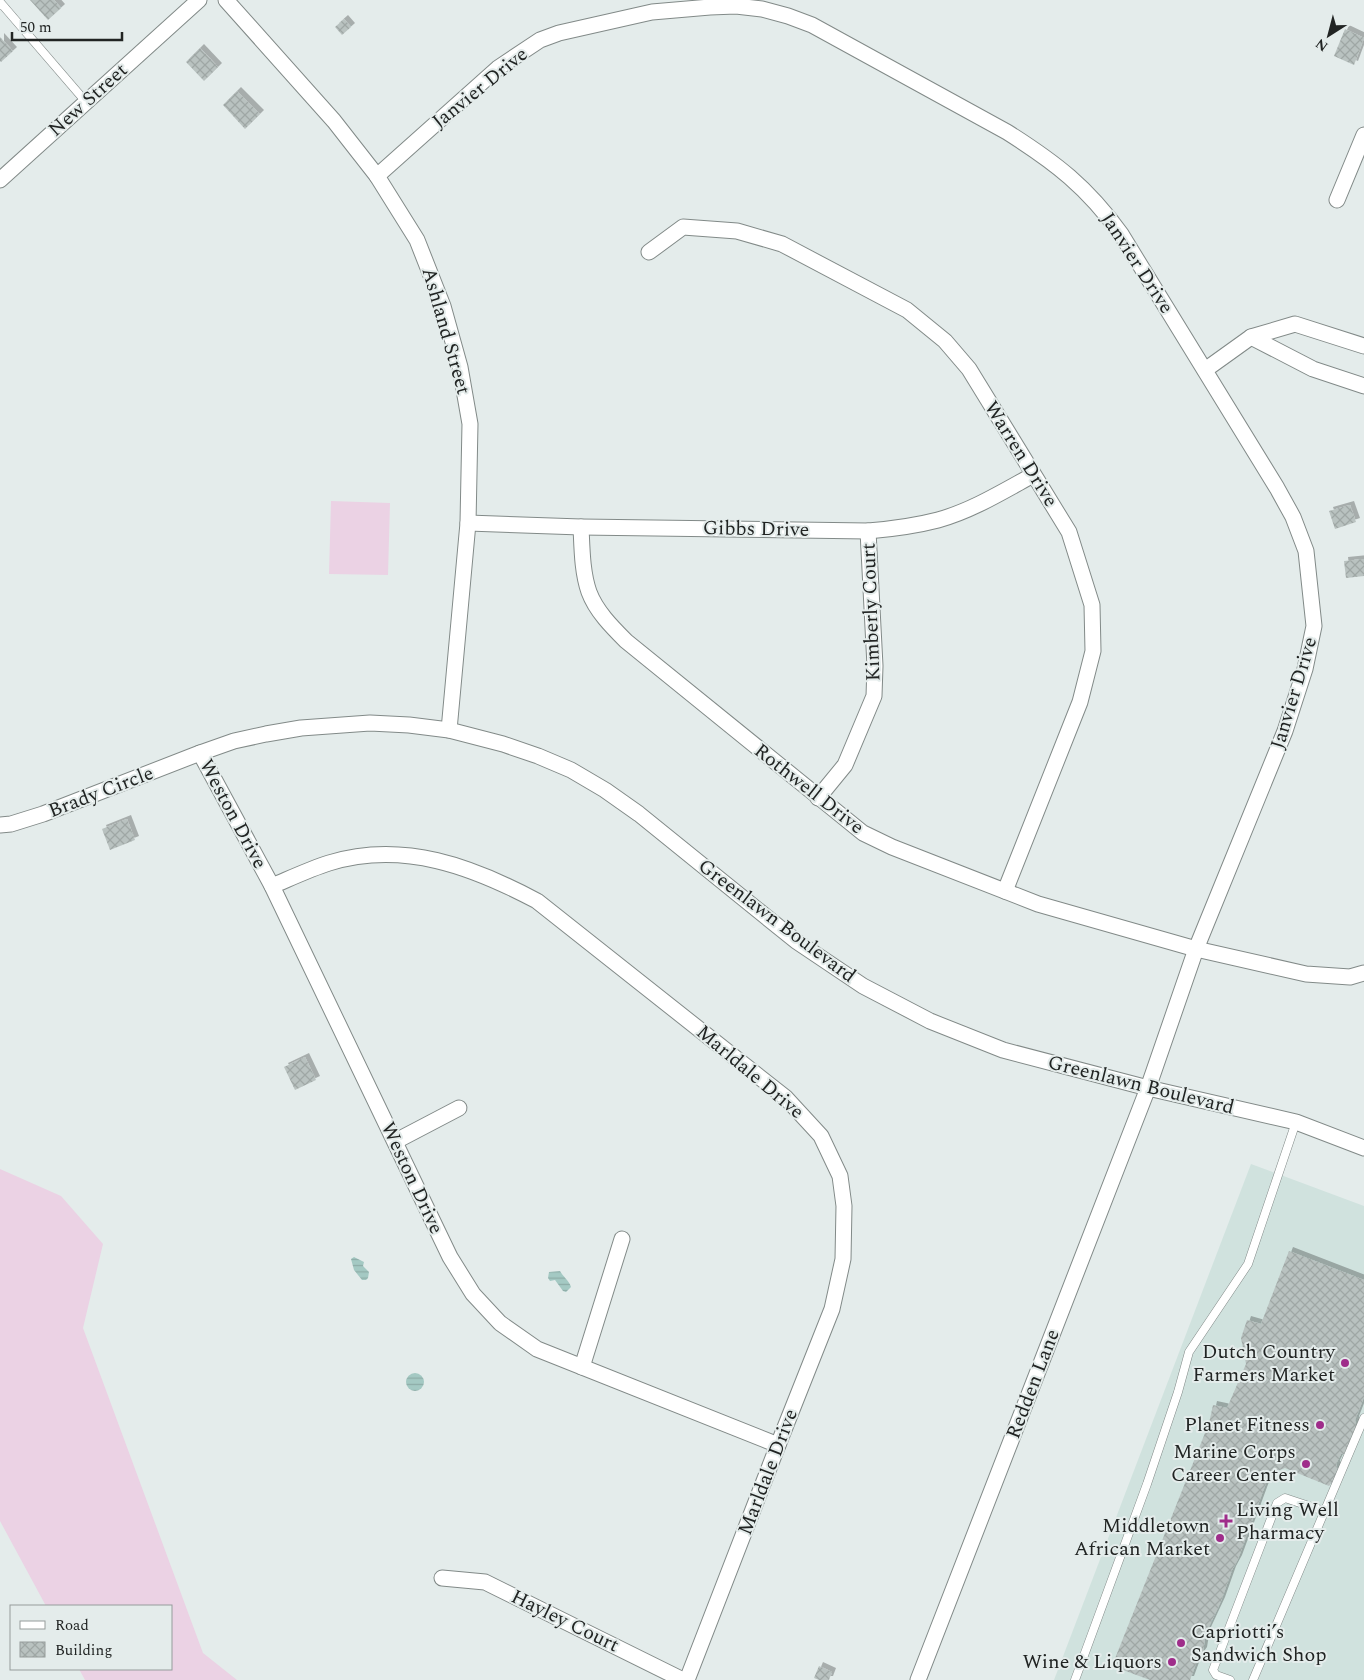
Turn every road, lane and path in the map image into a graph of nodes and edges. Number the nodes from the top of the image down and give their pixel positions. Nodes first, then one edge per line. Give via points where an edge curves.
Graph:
1 (199, 0) edge
2 (226, 0) edge
3 (0, 2) edge
4 (651, 6) edge
5 (86, 102) junction
6 (1364, 134) edge
7 (377, 176) junction
8 (0, 180) edge
9 (1337, 200) dead end
10 (649, 252) dead end
11 (1251, 337) junction
12 (1364, 346) edge
13 (1205, 370) junction
14 (1364, 386) edge
15 (1033, 475) junction
16 (468, 523) junction
17 (581, 527) junction
18 (868, 531) junction
19 (449, 730) junction
20 (200, 752) junction
21 (818, 798) junction
22 (0, 825) edge
23 (272, 886) junction
24 (1005, 891) junction
25 (1196, 949) junction
26 (1364, 973) edge
27 (1148, 1088) junction
28 (459, 1108) dead end
29 (1296, 1122) junction
30 (396, 1142) junction
31 (1364, 1148) edge
32 (622, 1240) dead end
33 (582, 1367) junction
34 (1364, 1418) edge
35 (778, 1445) junction
36 (1324, 1511) junction
37 (442, 1578) dead end
38 (683, 1680) edge
39 (687, 1680) edge
40 (918, 1680) edge
41 (1075, 1680) edge
42 (1230, 1680) edge
43 (1253, 1680) edge

1 - 5 street, New Street
2 - 7 street, Ashland Street via 334,121
3 - 5 lane
4 - 7 street, Janvier Drive via 559,33 533,44 498,68
4 - 13 street, Janvier Drive via 736,6 788,16 812,26 1036,150 1102,208
5 - 8 street, New Street
6 - 9 street
7 - 16 street, Ashland Street via 417,240 443,306 460,367 470,424
10 - 15 street, Warren Drive via 683,227 737,231 782,244 907,310 945,341 969,369
11 - 12 street via 1295,324
11 - 13 street
11 - 14 street via 1312,369
13 - 25 street, Janvier Drive via 1293,517 1306,550 1314,626 1305,668 1285,731
15 - 18 street, Gibbs Drive via 939,520
15 - 24 street, Warren Drive via 1069,532 1092,605 1093,651 1080,702
16 - 17 street, Gibbs Drive
16 - 19 street, Ashland Street
17 - 18 street, Gibbs Drive
17 - 21 street, Rothwell Drive via 589,592 605,619 626,641
18 - 21 street, Kimberly Court via 874,696 845,764
19 - 20 street, Greenlawn Boulevard via 370,723 328,726 266,734
19 - 27 street, Greenlawn Boulevard via 538,756 605,790 796,941 896,1004 1004,1050
20 - 22 street, Brady Circle via 43,814
20 - 23 street, Weston Drive
21 - 24 street, Rothwell Drive via 862,833
23 - 30 street, Weston Drive
23 - 35 street, Marldale Drive via 330,863 371,855 414,856 458,865 499,881 538,901 786,1098 810,1123 821,1136 840,1176 844,1206 843,1259 832,1309
24 - 25 street, Rothwell Drive via 1038,904
25 - 26 street, Rothwell Drive via 1306,974 1350,977
25 - 27 street, Janvier Drive
27 - 29 street, Greenlawn Boulevard
27 - 40 street, Redden Lane
28 - 30 street
29 - 31 street, Greenlawn Boulevard
29 - 41 lane via 1248,1264 1189,1352 1147,1484
30 - 33 street, Weston Drive via 450,1257 473,1294 500,1323 538,1349
32 - 33 street
33 - 35 street, Weston Drive
34 - 36 lane
35 - 39 street, Marldale Drive
36 - 42 lane via 1285,1498 1277,1503 1213,1670 1216,1675
36 - 43 lane
37 - 38 street, Hayley Court via 485,1582

